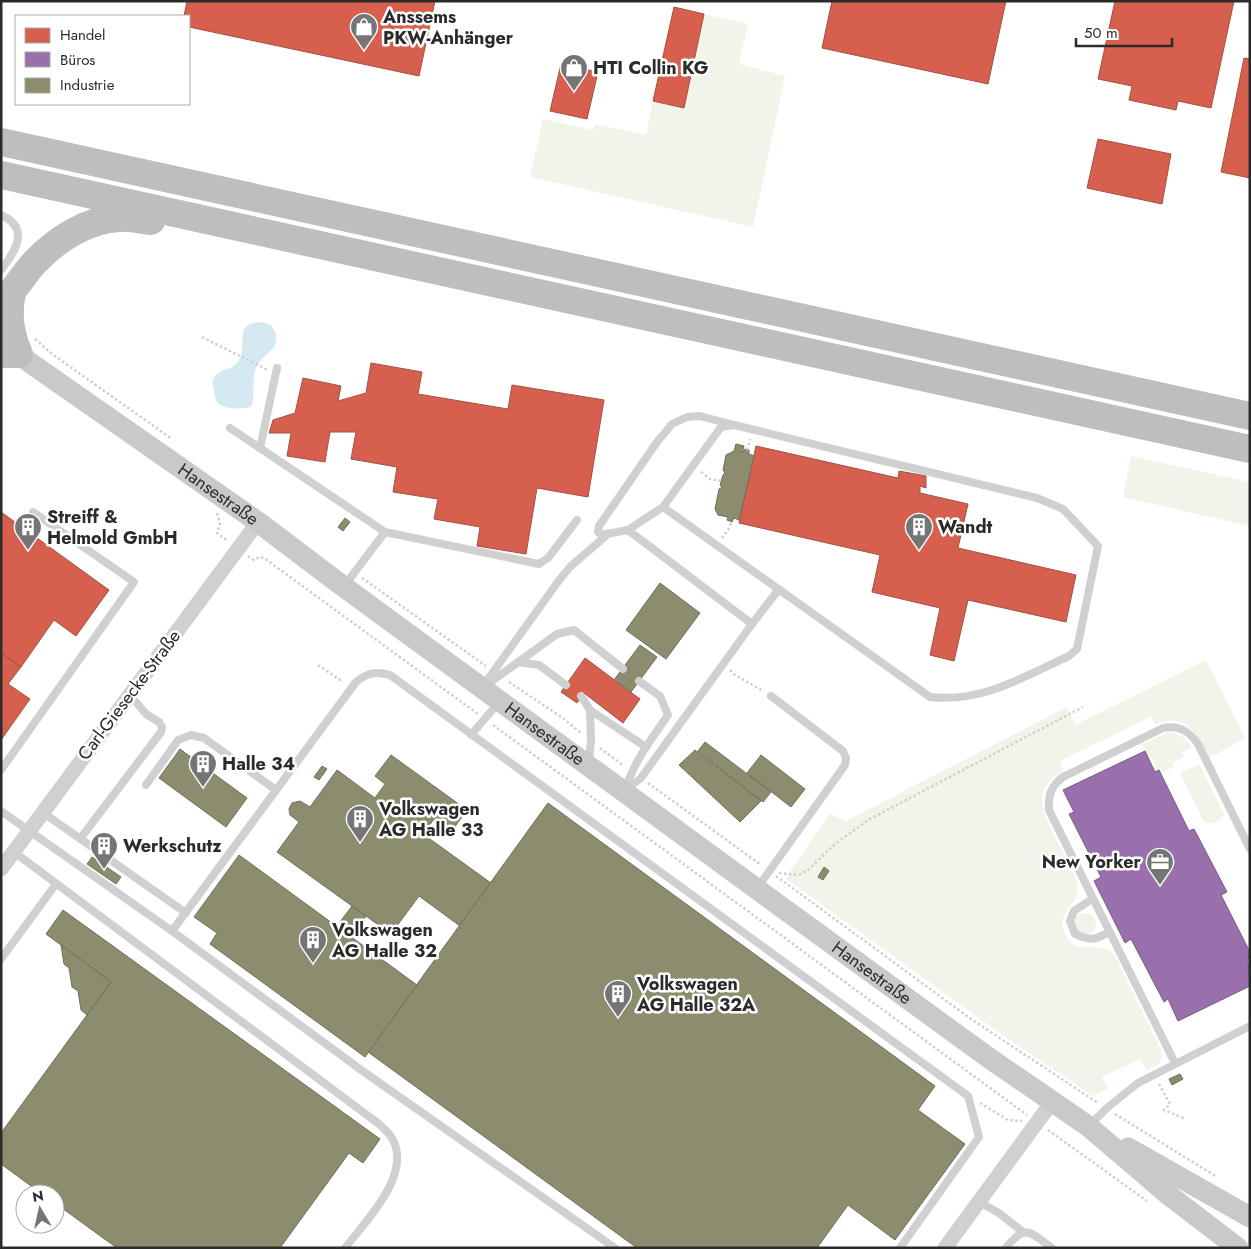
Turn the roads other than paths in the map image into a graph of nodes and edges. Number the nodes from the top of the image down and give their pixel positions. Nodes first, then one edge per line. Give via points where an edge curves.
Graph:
1 (1, 142) edge
2 (1, 175) edge
3 (1, 215) edge
4 (198, 218) junction
5 (5, 289) edge
6 (14, 347) edge
7 (277, 368) dead end
8 (1250, 416) edge
9 (734, 425) junction
10 (230, 428) dead end
11 (260, 448) junction
12 (1250, 449) edge
13 (663, 507) junction
14 (33, 512) dead end
15 (577, 520) dead end
16 (258, 522) junction
17 (628, 530) junction
18 (385, 532) junction
19 (608, 534) junction
20 (349, 579) junction
21 (779, 590) junction
22 (752, 624) junction
23 (518, 662) junction
24 (623, 669) dead end
25 (492, 678) junction
26 (639, 681) dead end
27 (566, 685) dead end
28 (130, 695) junction
29 (582, 696) dead end
30 (771, 696) road end
31 (500, 701) junction
32 (590, 710) junction
33 (471, 735) junction
34 (646, 747) junction
35 (588, 766) junction
36 (1, 770) edge
37 (146, 785) dead end
38 (276, 790) junction
39 (624, 792) junction
40 (1, 811) edge
41 (42, 812) junction
42 (29, 831) junction
43 (80, 839) junction
44 (1250, 849) edge
45 (14, 852) junction
46 (1, 869) edge
47 (56, 884) junction
48 (757, 889) junction
49 (1092, 899) junction
50 (186, 913) junction
51 (172, 932) junction
52 (1109, 932) junction
53 (1, 959) edge
54 (1250, 1026) edge
55 (1175, 1063) junction
56 (1052, 1102) junction
57 (1088, 1126) junction
58 (979, 1202) junction
59 (1250, 1216) edge
60 (1023, 1232) junction
61 (345, 1248) edge
62 (615, 1248) edge
63 (900, 1248) edge
64 (945, 1248) edge
65 (1006, 1248) edge
66 (1052, 1248) edge
67 (1238, 1248) edge

1 - 8 highway
2 - 4 highway
3 - 5 lane via 16,226 18,236
4 - 5 highway via 157,222 120,218 98,222 63,238
4 - 12 highway
5 - 6 highway
6 - 16 main road, Hansestraße
7 - 11 lane
9 - 13 lane via 721,427
9 - 19 lane via 700,416 672,424 598,526 601,535
9 - 21 lane via 1037,498 1063,509 1098,546 1077,649 1020,679 974,696 930,697
10 - 11 lane
11 - 18 lane
13 - 17 lane
13 - 21 lane
14 - 36 lane via 134,582
15 - 18 lane via 548,558 539,564
16 - 20 main road, Hansestraße
16 - 28 street, Carl-Giesecke-Straße
17 - 19 lane
17 - 22 lane
18 - 20 lane
19 - 25 lane via 571,566
20 - 25 main road, Hansestraße
21 - 22 lane
22 - 39 lane via 641,778
23 - 24 lane via 556,634 574,630
23 - 25 lane
23 - 27 lane via 539,665
25 - 31 main road, Hansestraße
26 - 34 lane via 660,696 668,715
28 - 41 street, Carl-Giesecke-Straße
28 - 43 lane via 146,714 159,722 161,732
29 - 32 lane
30 - 48 lane via 843,751 846,758 845,765
31 - 33 lane
31 - 35 main road, Hansestraße
32 - 34 lane
32 - 35 lane
33 - 38 lane via 390,676 373,672 365,675 343,698
33 - 63 lane via 968,1096 979,1137
34 - 39 lane via 631,771
35 - 39 main road, Hansestraße
37 - 38 lane via 178,740 191,735 204,738
38 - 50 lane
39 - 48 main road, Hansestraße
40 - 42 lane
41 - 42 street, Carl-Giesecke-Straße
41 - 43 lane
42 - 45 street, Carl-Giesecke-Straße
42 - 51 lane
43 - 50 lane
44 - 49 lane via 1193,737 1178,727 1163,728 1063,777 1050,791 1049,810
45 - 46 street, Carl-Giesecke-Straße
45 - 47 lane
47 - 53 lane
47 - 61 lane via 379,1124 392,1138 398,1158 392,1183
48 - 56 main road, Hansestraße
49 - 52 lane
49 - 52 lane via 1074,911 1070,921 1075,934 1086,940
50 - 51 lane
51 - 62 lane
52 - 55 lane
54 - 55 lane
55 - 57 lane via 1138,1083
56 - 57 main road, Hansestraße
56 - 58 street
57 - 59 main road, Hansestraße
57 - 67 main road, Hansestraße via 1170,1196
58 - 60 lane
58 - 64 street
60 - 65 lane via 1015,1235
60 - 66 lane via 1034,1234

